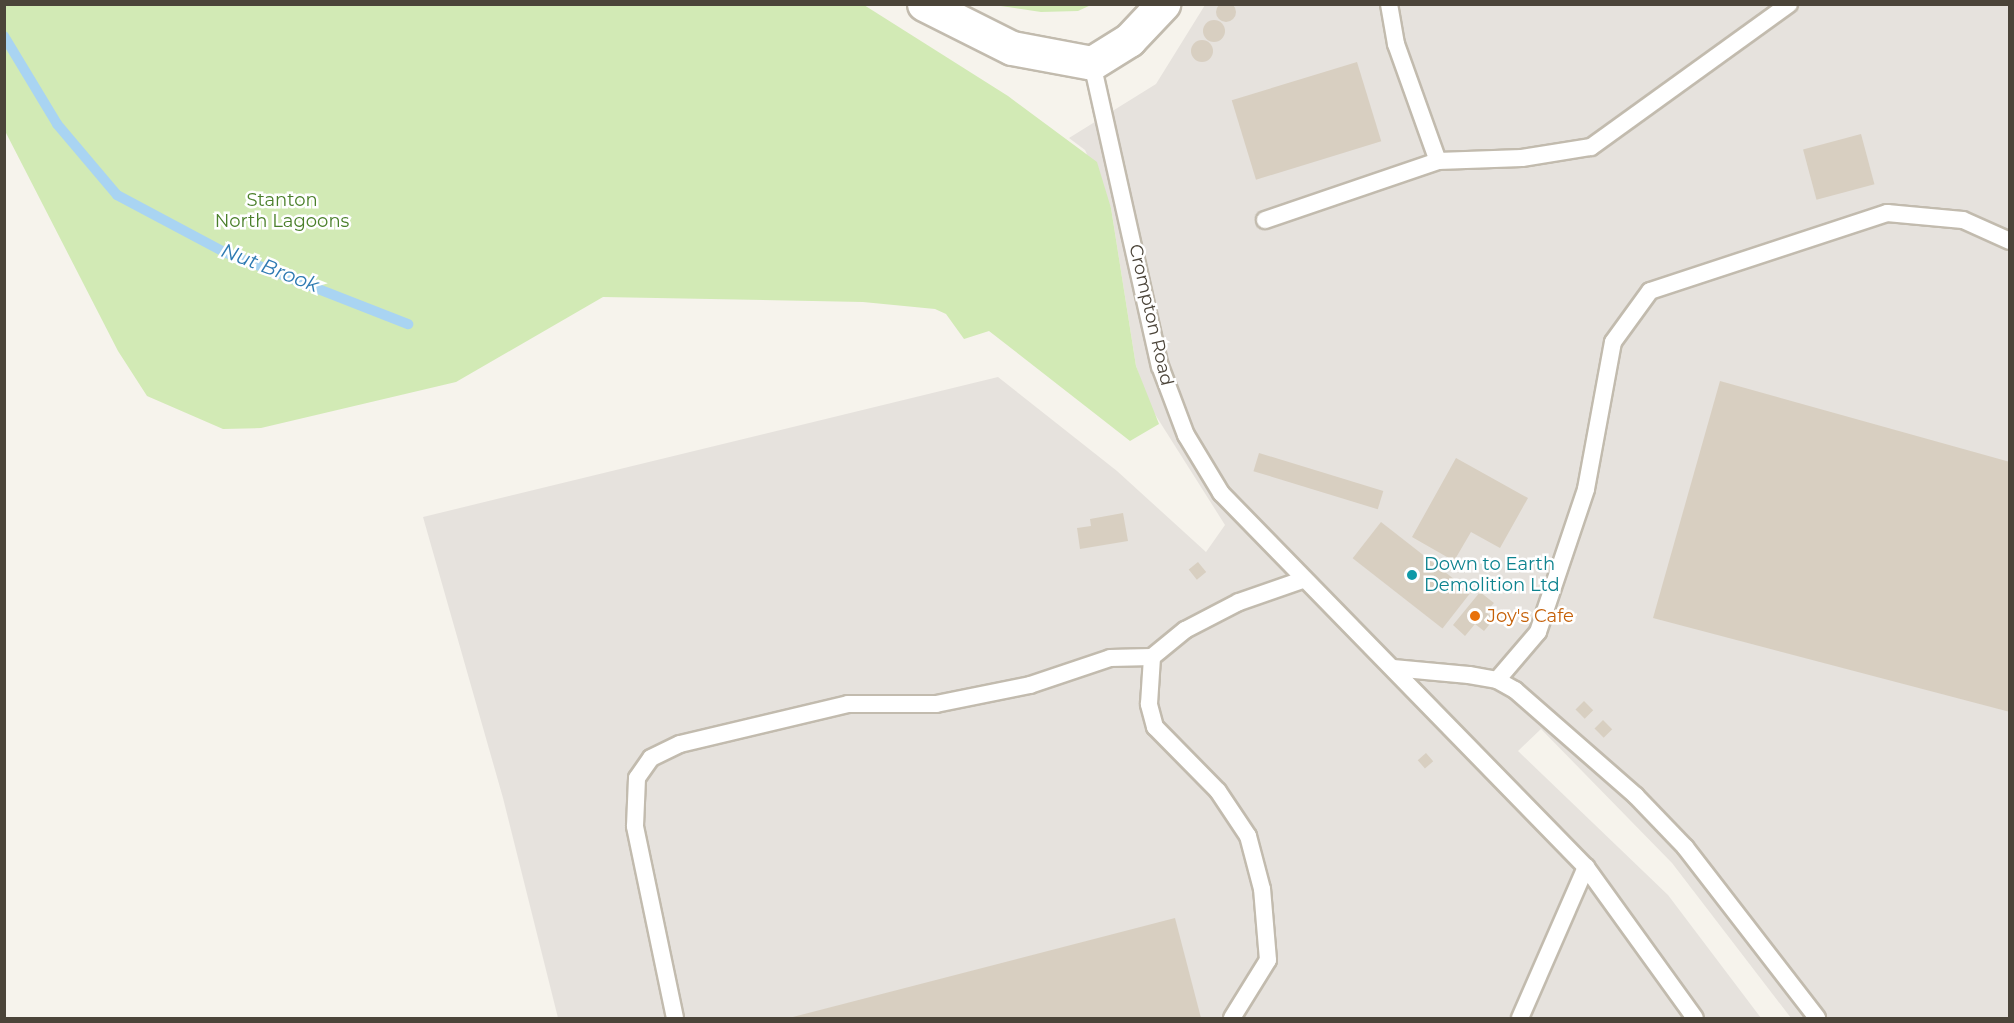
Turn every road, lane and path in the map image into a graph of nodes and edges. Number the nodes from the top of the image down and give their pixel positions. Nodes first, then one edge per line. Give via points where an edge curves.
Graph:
1 (924, 4) edge
2 (1163, 4) edge
3 (1389, 4) edge
4 (1789, 4) edge
5 (1092, 63) junction
6 (1438, 161) junction
7 (1265, 220) dead end
8 (2010, 241) edge
9 (1302, 580) junction
10 (1152, 657) junction
11 (1393, 668) junction
12 (1497, 680) junction
13 (1586, 867) junction
14 (675, 1018) edge
15 (1232, 1018) edge
16 (1520, 1018) edge
17 (1695, 1018) edge
18 (1817, 1018) edge

1 - 5 street via 963,27 1012,48
2 - 5 street via 1129,40
3 - 6 lane via 1396,44
4 - 6 lane via 1591,147 1522,158
5 - 9 lane, Crompton Road via 1160,366 1186,435 1221,493
6 - 7 lane
8 - 12 lane via 1962,220 1887,213 1650,291 1613,342 1586,489 1538,632
9 - 10 lane via 1239,602 1185,630
9 - 11 lane, Crompton Road
10 - 14 lane via 1110,658 1030,685 936,704 848,704 680,744 651,758 637,778 635,826
10 - 15 lane via 1149,704 1155,728 1218,791 1248,836 1262,889 1268,960
11 - 12 lane
11 - 13 lane, Crompton Road
12 - 18 lane via 1566,733 1685,847
13 - 16 lane
13 - 17 lane, Crompton Road

